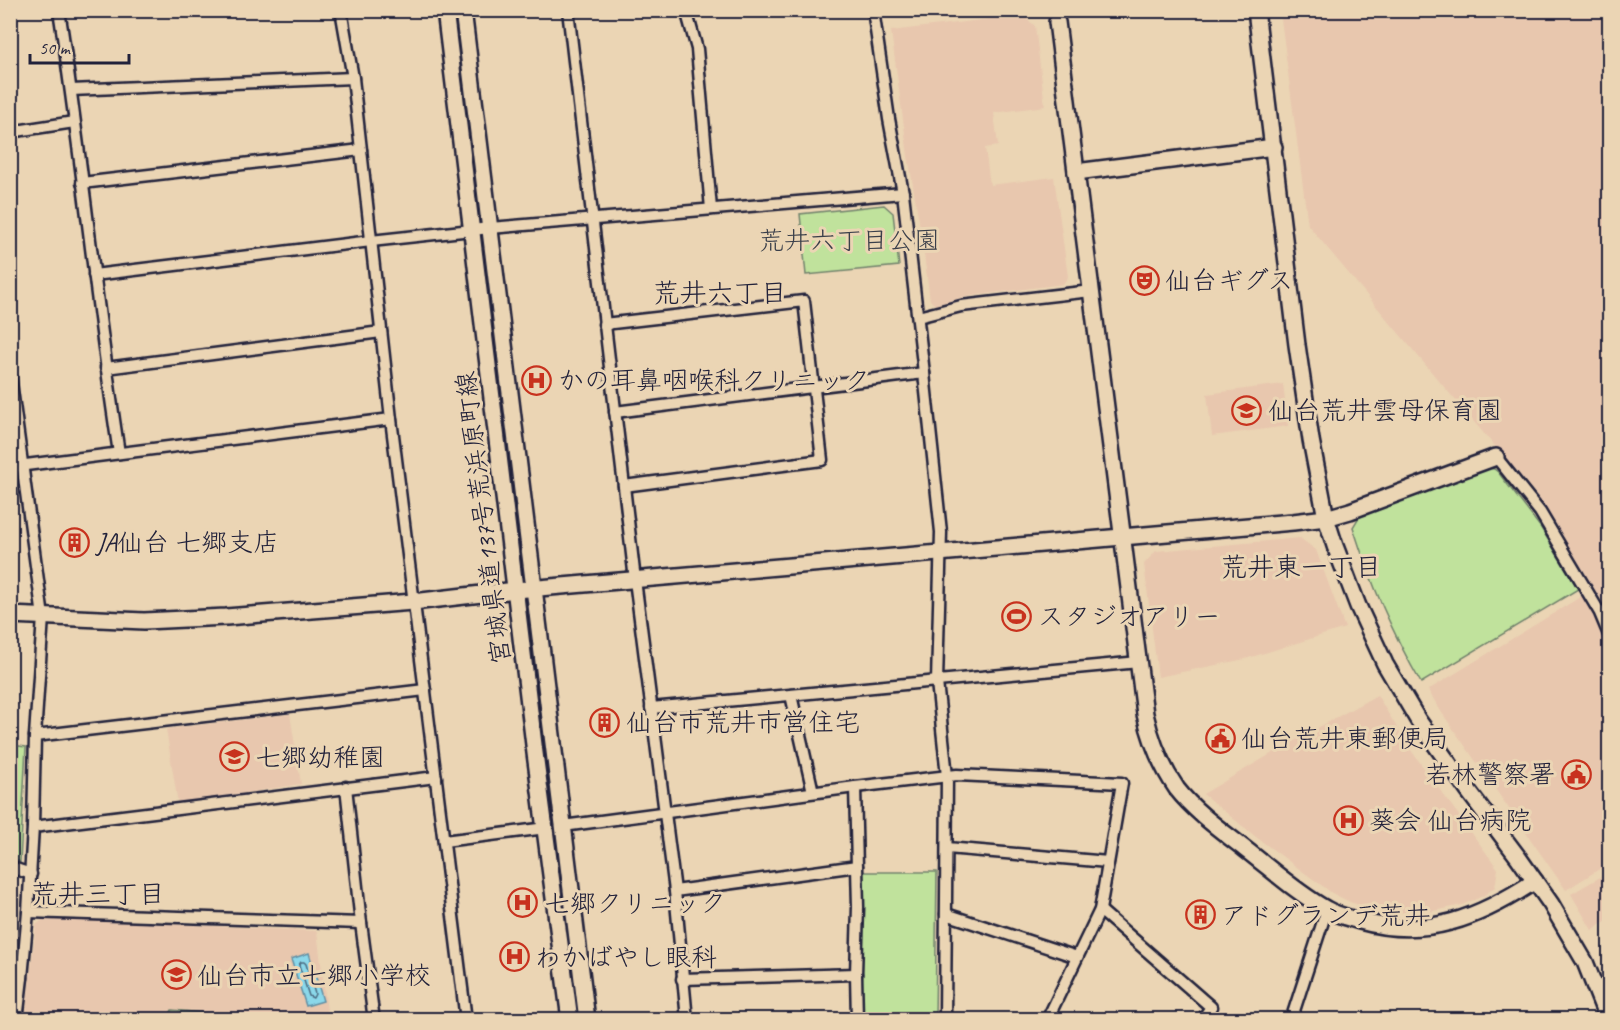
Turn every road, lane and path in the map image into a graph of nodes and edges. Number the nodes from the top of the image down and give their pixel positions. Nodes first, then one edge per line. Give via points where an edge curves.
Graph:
1 (59, 10) edge
2 (341, 10) edge
3 (445, 10) edge
4 (463, 10) edge
5 (568, 10) edge
6 (686, 10) edge
7 (873, 10) edge
8 (1256, 10) edge
9 (1057, 22) dead end
10 (352, 78) junction
11 (71, 90) junction
12 (74, 122) junction
13 (10, 132) edge
14 (1274, 147) junction
15 (361, 150) junction
16 (1076, 172) junction
17 (82, 183) junction
18 (903, 193) junction
19 (711, 209) junction
20 (592, 219) junction
21 (490, 228) junction
22 (473, 230) junction
23 (371, 241) junction
24 (94, 275) junction
25 (1091, 291) junction
26 (918, 317) junction
27 (604, 324) junction
28 (381, 332) junction
29 (106, 368) junction
30 (924, 373) junction
31 (10, 375) edge
32 (814, 386) junction
33 (615, 412) junction
34 (391, 419) junction
35 (119, 453) junction
36 (1496, 457) joint
37 (23, 465) junction
38 (10, 466) edge
39 (624, 486) junction
40 (1326, 518) junction
41 (1122, 536) junction
42 (940, 552) junction
43 (635, 580) junction
44 (534, 589) junction
45 (516, 590) junction
46 (414, 602) junction
47 (10, 615) edge
48 (43, 617) junction
49 (1610, 637) edge
50 (1139, 662) junction
51 (937, 682) junction
52 (425, 690) junction
53 (790, 695) junction
54 (651, 708) junction
55 (35, 736) junction
56 (947, 776) junction
57 (436, 777) junction
58 (346, 787) junction
59 (855, 787) junction
60 (813, 792) junction
61 (664, 813) junction
62 (563, 826) junction
63 (33, 827) junction
64 (546, 828) junction
65 (444, 841) junction
66 (947, 848) junction
67 (1108, 862) junction
68 (10, 867) edge
69 (857, 867) junction
70 (31, 874) junction
71 (1535, 881) junction
72 (675, 891) junction
73 (1327, 909) junction
74 (1100, 910) junction
75 (28, 912) junction
76 (946, 914) junction
77 (362, 923) junction
78 (1077, 957) junction
79 (856, 974) junction
80 (10, 975) edge
81 (22, 978) junction
82 (682, 979) junction
83 (16, 1020) edge
84 (374, 1020) edge
85 (466, 1020) edge
86 (570, 1020) edge
87 (587, 1020) edge
88 (687, 1020) edge
89 (857, 1020) edge
90 (945, 1020) edge
91 (1047, 1020) edge
92 (1202, 1020) edge
93 (1291, 1020) edge
94 (1608, 1020) edge

1 - 11 street
2 - 10 street
3 - 22 street, 宮城県道137号荒浜原町線
4 - 21 street, 宮城県道137号荒浜原町線
5 - 20 street
6 - 19 street via 697,49
7 - 18 street
8 - 14 street
9 - 16 street
10 - 11 street
10 - 15 street
11 - 12 street
12 - 13 street
12 - 17 street
14 - 16 street
14 - 40 street via 1299,355
15 - 17 street
15 - 23 street
16 - 25 street
17 - 24 street
18 - 19 street
18 - 26 street
19 - 20 street
20 - 21 street
20 - 27 street
21 - 22 street
21 - 44 street, 宮城県道137号荒浜原町線
22 - 23 street
22 - 45 street, 宮城県道137号荒浜原町線
23 - 24 street
23 - 28 street
24 - 29 street
25 - 26 street via 961,306
25 - 41 street
26 - 30 street
27 - 32 street via 804,301
27 - 33 street
28 - 29 street
28 - 34 street
29 - 35 street
30 - 32 street
30 - 42 street
31 - 37 street
32 - 33 street
32 - 39 street via 822,460
33 - 39 street
34 - 35 street
34 - 46 street
35 - 37 street
36 - 40 street
36 - 49 street via 1540,512 1600,613
37 - 38 street
37 - 48 street
39 - 43 street
40 - 41 street
40 - 71 street via 1358,606 1385,664 1418,720
41 - 42 street
41 - 50 street
42 - 43 street
42 - 51 street
43 - 44 street
43 - 54 street
44 - 45 street
44 - 62 street, 宮城県道137号荒浜原町線
45 - 46 street
45 - 64 street, 宮城県道137号荒浜原町線
46 - 48 street via 144,621
46 - 52 street
47 - 48 street
48 - 55 street
50 - 51 street
50 - 73 street via 1151,738 1178,789 1216,826
51 - 53 street
51 - 56 street
52 - 55 street
52 - 57 street
53 - 54 street
53 - 60 street
54 - 61 street
55 - 63 street
56 - 59 street
56 - 66 street
56 - 67 street via 1122,783
57 - 58 street
57 - 65 street
58 - 63 street
58 - 77 street
59 - 60 street
59 - 69 street
60 - 61 street
61 - 62 street
61 - 72 street
62 - 87 street, 宮城県道137号荒浜原町線
63 - 70 street
64 - 65 street
64 - 86 street, 宮城県道137号荒浜原町線
65 - 85 street
66 - 67 street
66 - 76 street
67 - 74 street
68 - 70 street
69 - 72 street
69 - 79 street
70 - 75 street
71 - 73 street via 1478,914 1433,927 1372,925
71 - 94 street via 1584,962
72 - 82 street
73 - 93 street
74 - 78 street
74 - 92 street via 1211,1007
75 - 77 street
75 - 81 street
76 - 78 street
76 - 90 street
77 - 84 street
78 - 91 street
79 - 82 street
79 - 89 street
80 - 81 street
81 - 83 street
82 - 88 street

